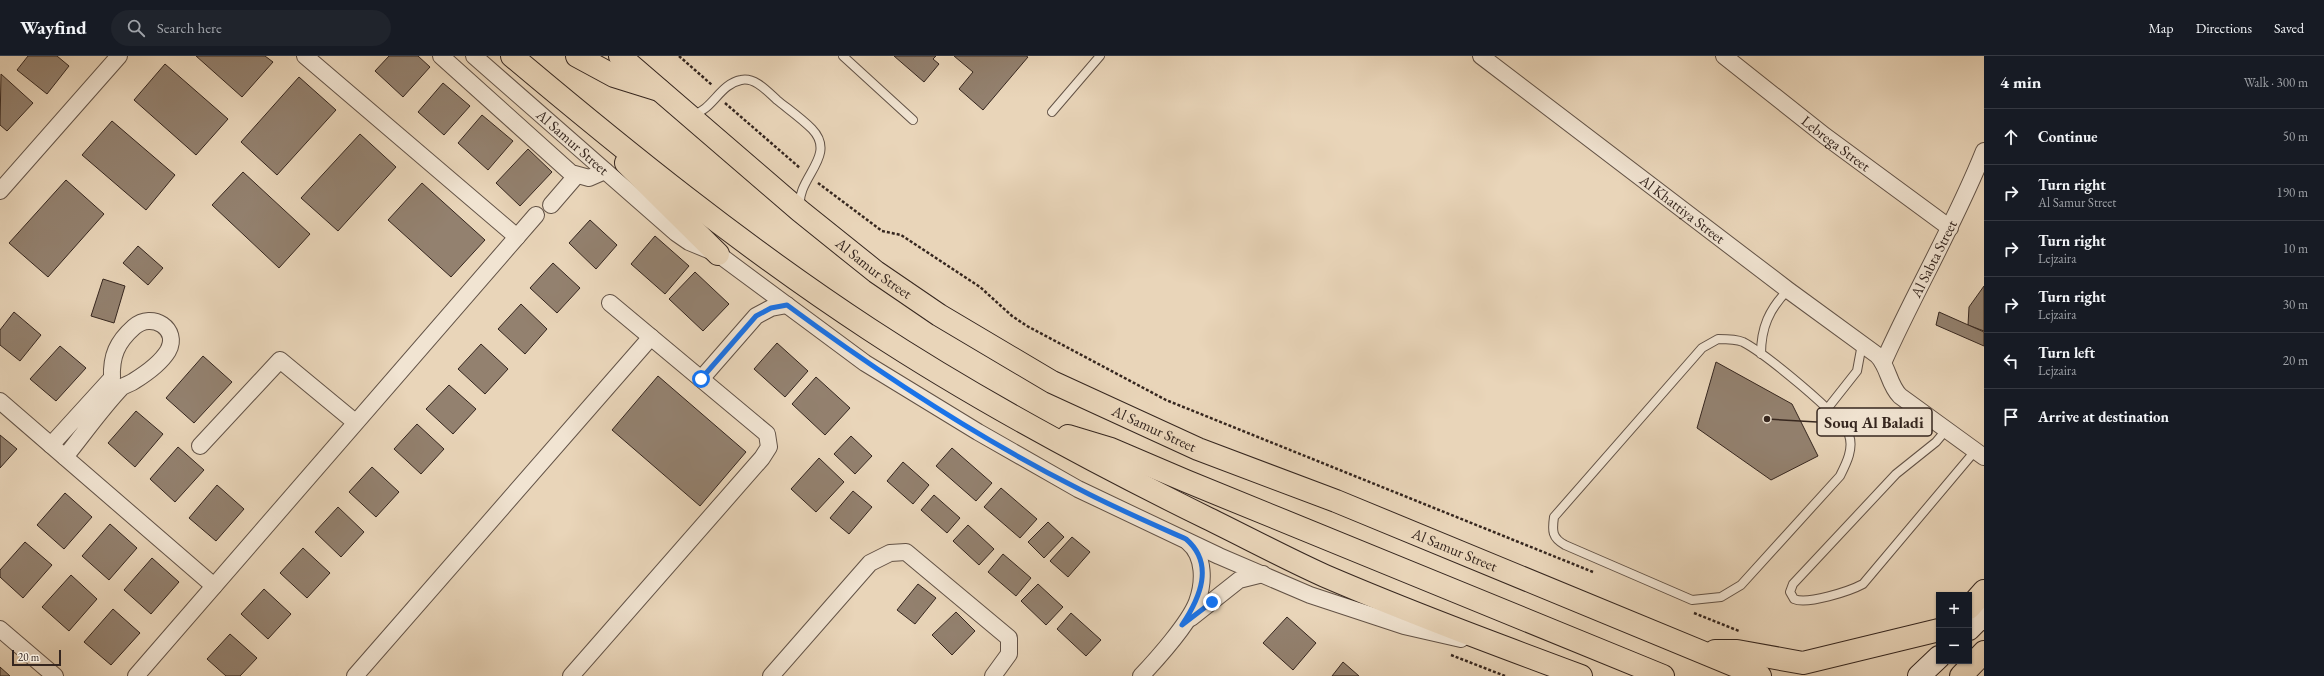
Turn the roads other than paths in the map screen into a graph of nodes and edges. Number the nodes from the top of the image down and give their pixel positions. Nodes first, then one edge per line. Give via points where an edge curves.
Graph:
1 (119, 56) edge
2 (305, 56) edge
3 (440, 56) edge
4 (474, 56) edge
5 (512, 56) edge
6 (577, 56) edge
7 (620, 56) edge
8 (843, 56) edge
9 (1100, 56) edge
10 (1481, 56) edge
11 (1724, 56) edge
12 (1743, 61) edge
13 (659, 90) junction
14 (1052, 112) dead end
15 (690, 116) junction
16 (913, 120) dead end
17 (594, 126) junction
18 (1984, 153) edge
19 (605, 171) junction
20 (576, 176) junction
21 (0, 191) edge
22 (551, 205) dead end
23 (800, 211) junction
24 (536, 215) dead end
25 (1950, 228) junction
26 (517, 237) junction
27 (718, 254) junction
28 (753, 281) junction
29 (1788, 290) junction
30 (610, 303) dead end
31 (787, 305) junction
32 (756, 316) junction
33 (651, 337) junction
34 (1862, 344) junction
35 (1761, 354) junction
36 (1883, 362) junction
37 (701, 379) junction
38 (0, 401) edge
39 (1827, 409) junction
40 (355, 422) junction
41 (1028, 425) junction
42 (1946, 430) junction
43 (51, 445) junction
44 (200, 446) dead end
45 (1979, 454) edge
46 (65, 457) junction
47 (1186, 539) junction
48 (1263, 574) junction
49 (214, 586) junction
50 (1984, 591) edge
51 (1972, 605) edge
52 (1984, 614) edge
53 (1182, 625) junction
54 (1970, 628) edge
55 (0, 629) edge
56 (1936, 631) edge
57 (1500, 646) junction
58 (1706, 652) junction
59 (1984, 652) edge
60 (1936, 660) edge
61 (1143, 675) edge
62 (55, 676) edge
63 (136, 676) edge
64 (354, 676) edge
65 (571, 676) edge
66 (771, 676) edge
67 (993, 676) edge
68 (1551, 676) edge
69 (1581, 676) edge
70 (1663, 676) edge
71 (1760, 676) edge
72 (1920, 676) edge
73 (1962, 676) edge

1 - 21 street
2 - 26 street
3 - 20 street
4 - 19 street, Al Samur Street
5 - 17 main road, Al Samur Street
6 - 13 main road via 614,76
7 - 13 main road, Al Samur Street
8 - 16 lane
9 - 14 lane
10 - 29 street, Al Khattiya Street
11 - 12 street, Lebrega Street
12 - 25 street, Lebrega Street via 1825,136
13 - 15 main road, Al Samur Street
15 - 23 main road, Al Samur Street
15 - 23 lane via 706,109 736,81 742,80 756,83 812,129 819,141 820,156 808,175 800,196
17 - 27 main road via 638,177
17 - 41 main road, Al Samur Street via 781,269 871,330
18 - 25 street, Al Sabta Street
19 - 20 street via 588,178
19 - 27 street, Al Samur Street via 689,242
20 - 22 street
23 - 58 main road, Al Samur Street via 876,272 933,311 1052,382 1198,449 1336,501
24 - 26 street
25 - 36 street, Al Sabta Street
26 - 40 street
27 - 28 street, Al Samur Street
28 - 31 street, Al Samur Street
28 - 32 street via 757,297
29 - 34 street, Al Khattiya Street
29 - 35 lane via 1778,300 1764,326
30 - 33 street
31 - 32 street via 771,308
31 - 47 street, Al Samur Street via 865,363 978,432 1078,489
32 - 37 street
33 - 37 street
33 - 64 street
34 - 36 street, Al Khattiya Street
34 - 39 lane via 1857,371
35 - 39 lane
35 - 39 lane via 1741,341 1718,338 1702,348 1554,518 1552,531 1557,540 1692,600 1721,597 1741,585 1840,476 1850,456 1849,435
36 - 42 street via 1895,391
37 - 65 street via 767,434 769,446 762,458
38 - 43 street
40 - 44 street via 280,360
40 - 49 street
41 - 57 main road, Al Samur Street via 1130,480 1323,575
41 - 70 main road via 1111,449
42 - 45 street
42 - 45 lane via 1936,442 1896,474 1793,584 1790,592 1794,599 1845,592 1863,584
43 - 46 street
43 - 46 street via 112,378 112,360 126,334 136,324 149,319 158,321 167,329 171,338 169,349 148,373 122,387
46 - 49 street
47 - 48 street, Al Samur Street
47 - 53 street via 1196,548 1202,563 1197,603
48 - 53 street via 1239,580
48 - 57 street, Al Samur Street via 1347,609 1428,632
49 - 63 street
50 - 51 main road
52 - 54 main road
53 - 61 street
55 - 62 street
56 - 58 main road via 1804,663 1737,651
57 - 68 main road
57 - 69 main road, Al Samur Street
58 - 71 main road, Al Samur Street
59 - 73 main road
60 - 72 main road
66 - 67 street via 870,563 890,553 906,552 1009,638 1009,654

